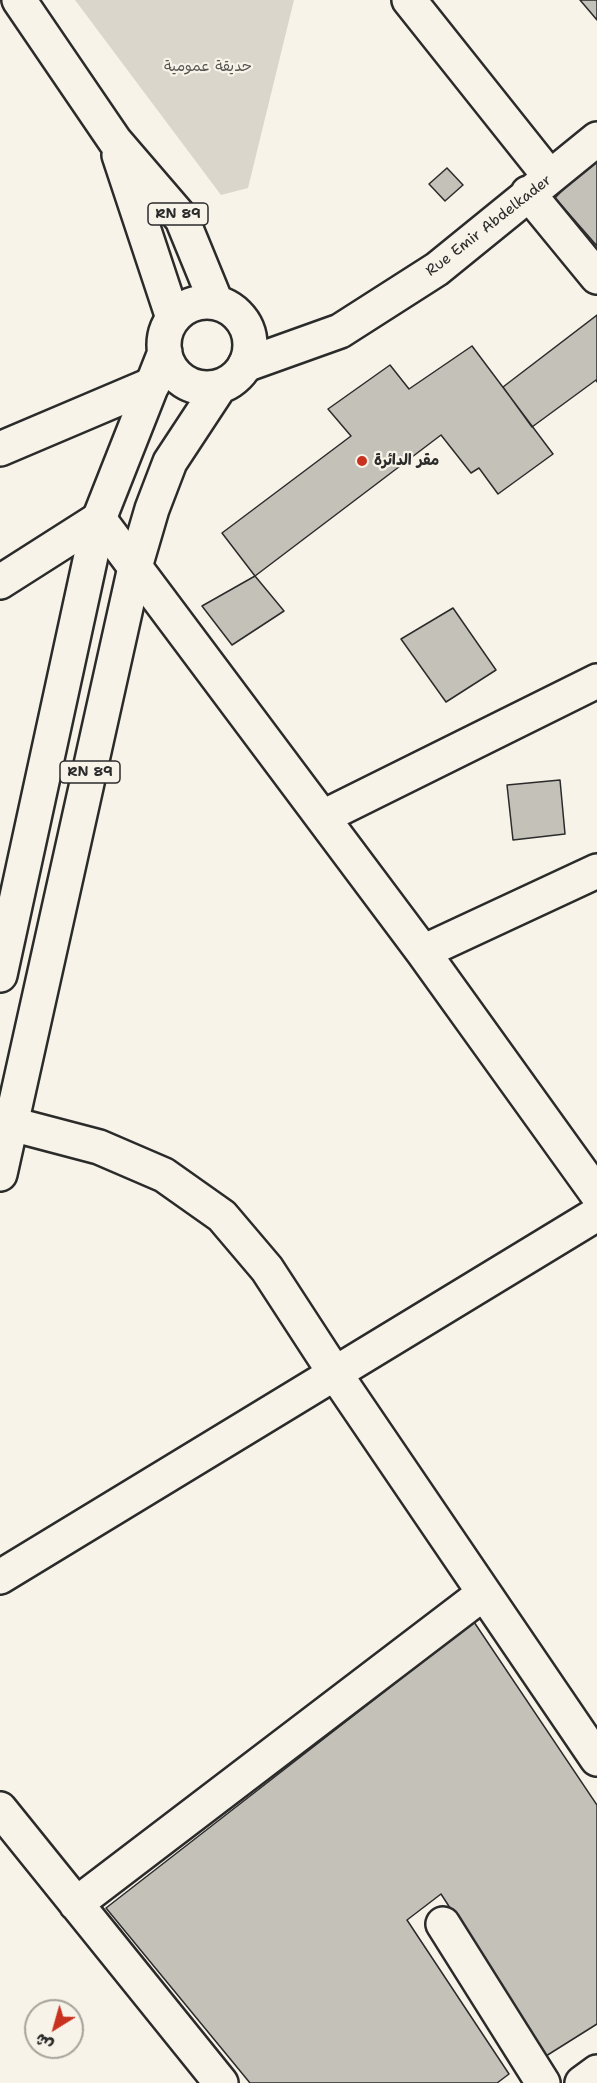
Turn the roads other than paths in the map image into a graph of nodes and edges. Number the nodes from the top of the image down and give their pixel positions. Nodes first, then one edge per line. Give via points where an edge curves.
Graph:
1 (19, 0) edge
2 (410, 0) edge
3 (597, 139) edge
4 (115, 141) junction
5 (539, 185) junction
6 (597, 277) edge
7 (216, 302) junction
8 (173, 318) junction
9 (165, 352) junction
10 (245, 365) junction
11 (153, 384) junction
12 (220, 386) junction
13 (0, 449) edge
14 (99, 519) junction
15 (135, 567) junction
16 (0, 582) edge
17 (597, 681) edge
18 (322, 817) junction
19 (597, 871) edge
20 (423, 952) junction
21 (0, 975) edge
22 (6, 1123) edge
23 (0, 1174) edge
24 (597, 1194) edge
25 (597, 1214) edge
26 (334, 1372) junction
27 (0, 1577) edge
28 (484, 1593) junction
29 (596, 1755) edge
30 (0, 1809) edge
31 (76, 1904) junction
32 (443, 1924) dead end
33 (597, 2072) edge
34 (221, 2083) edge
35 (543, 2083) edge
36 (582, 2083) edge

1 - 4 street, RN 89
2 - 5 street
3 - 5 street, Rue Emir Abdelkader
4 - 7 street, RN 89 via 182,219
4 - 8 street, RN 89
5 - 6 street
5 - 10 street, Rue Emir Abdelkader via 437,269 340,332
7 - 8 street via 192,304
7 - 10 street via 231,309 249,334 250,350
8 - 9 street via 167,329
9 - 11 street, RN 89
9 - 12 street via 170,366 191,385
10 - 12 street
11 - 13 street
11 - 14 street, RN 89
12 - 15 street, RN 89 via 170,462
14 - 15 street
14 - 16 street
14 - 21 street, RN 89
15 - 18 street
15 - 22 street, RN 89
17 - 18 street
18 - 20 street
19 - 20 street
20 - 24 street
22 - 23 street, RN 89
22 - 26 street via 99,1148 164,1174 222,1216 267,1269
25 - 26 street
26 - 27 street
26 - 28 street
28 - 29 street
28 - 31 street
30 - 31 street
31 - 34 street
32 - 35 street
33 - 36 street

